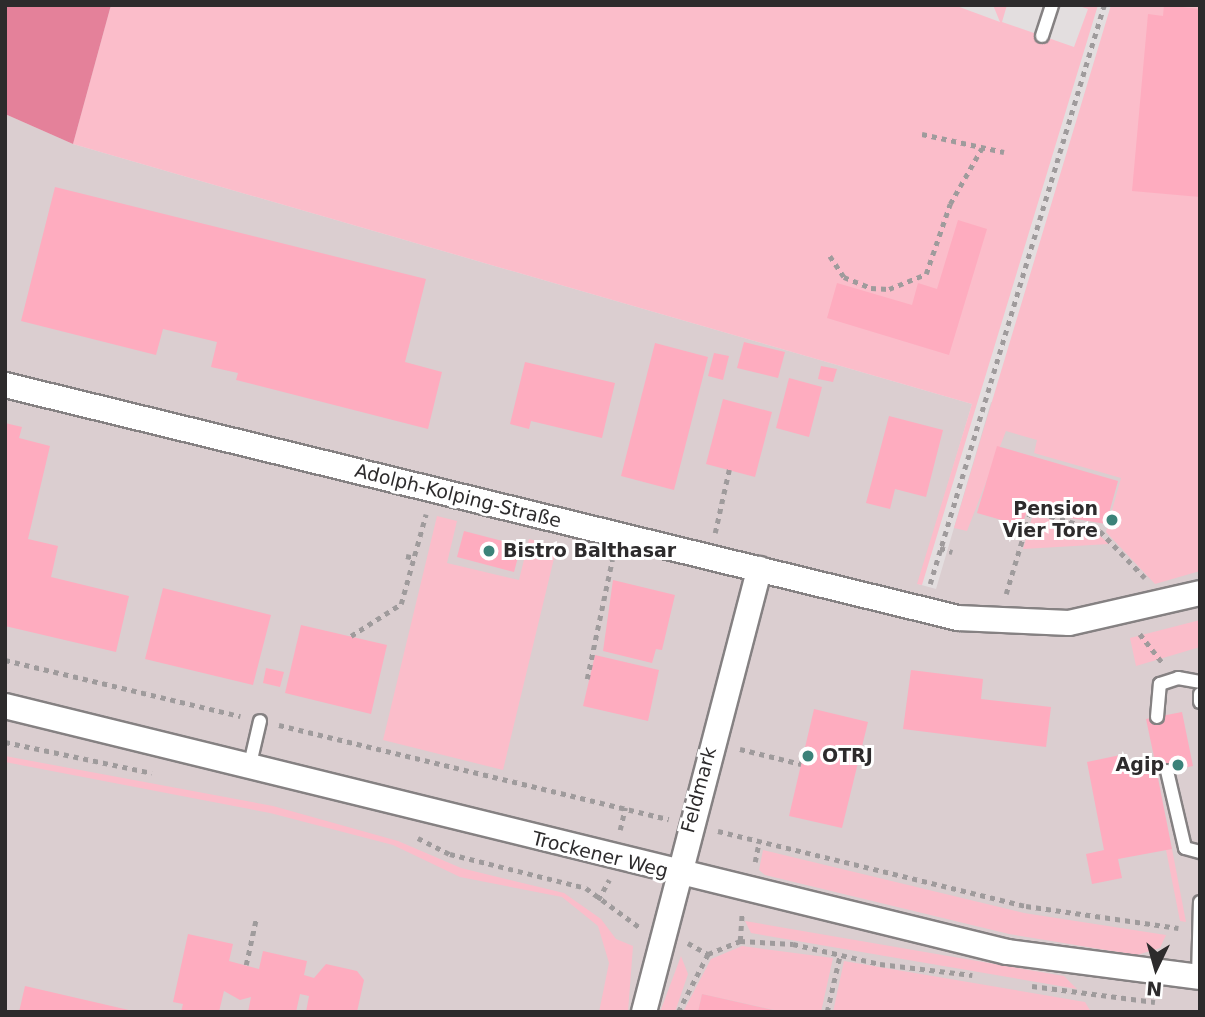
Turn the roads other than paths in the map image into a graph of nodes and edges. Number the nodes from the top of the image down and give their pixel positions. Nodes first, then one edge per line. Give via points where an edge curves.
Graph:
1 (1052, 5) edge
2 (1042, 36) dead end
3 (5, 385) edge
4 (759, 569) junction
5 (1200, 593) edge
6 (1200, 682) edge
7 (1200, 694) edge
8 (1200, 702) edge
9 (5, 706) edge
10 (1157, 717) dead end
11 (260, 721) road end
12 (250, 764) junction
13 (1167, 771) dead end
14 (1200, 852) edge
15 (676, 874) junction
16 (1200, 902) edge
17 (1199, 930) edge
18 (1199, 977) edge
19 (644, 1012) edge

1 - 2 lane
3 - 4 street, Adolph-Kolping-Straße
4 - 5 street, Adolph-Kolping-Straße via 923,611 1002,623 1069,623 1161,606
4 - 15 street, Feldmark
6 - 10 lane via 1178,678 1160,684
7 - 8 lane
9 - 12 street, Trockener Weg
11 - 12 lane
12 - 15 street, Trockener Weg
13 - 14 lane via 1185,848
15 - 18 street, Trockener Weg via 1007,952
15 - 19 street, Feldmark
16 - 17 lane
17 - 18 lane

